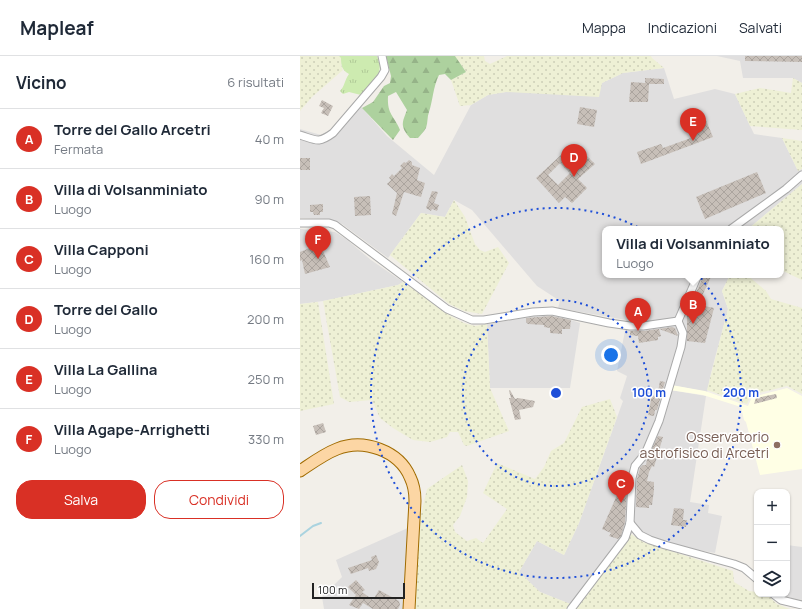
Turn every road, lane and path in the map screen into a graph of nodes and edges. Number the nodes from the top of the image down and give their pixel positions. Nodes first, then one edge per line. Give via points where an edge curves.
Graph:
1 (382, 56) edge
2 (300, 135) edge
3 (802, 175) edge
4 (300, 223) edge
5 (735, 226) edge
6 (697, 278) edge
7 (678, 321) junction
8 (300, 471) edge
9 (630, 523) junction
10 (754, 576) edge
11 (777, 597) edge
12 (802, 605) edge
13 (409, 609) edge
14 (571, 609) edge

1 - 2 street via 385,70 381,77 333,133 317,141
3 - 5 street
4 - 7 street via 335,225 447,309 472,320 552,310 624,325 643,326
6 - 7 street
7 - 9 street via 683,333 681,347 659,421 645,454 635,466
8 - 13 main road via 337,448 351,446 378,448 398,460 410,476 415,501
9 - 10 street via 640,535 650,540 739,566
9 - 14 street via 625,538
11 - 12 street

